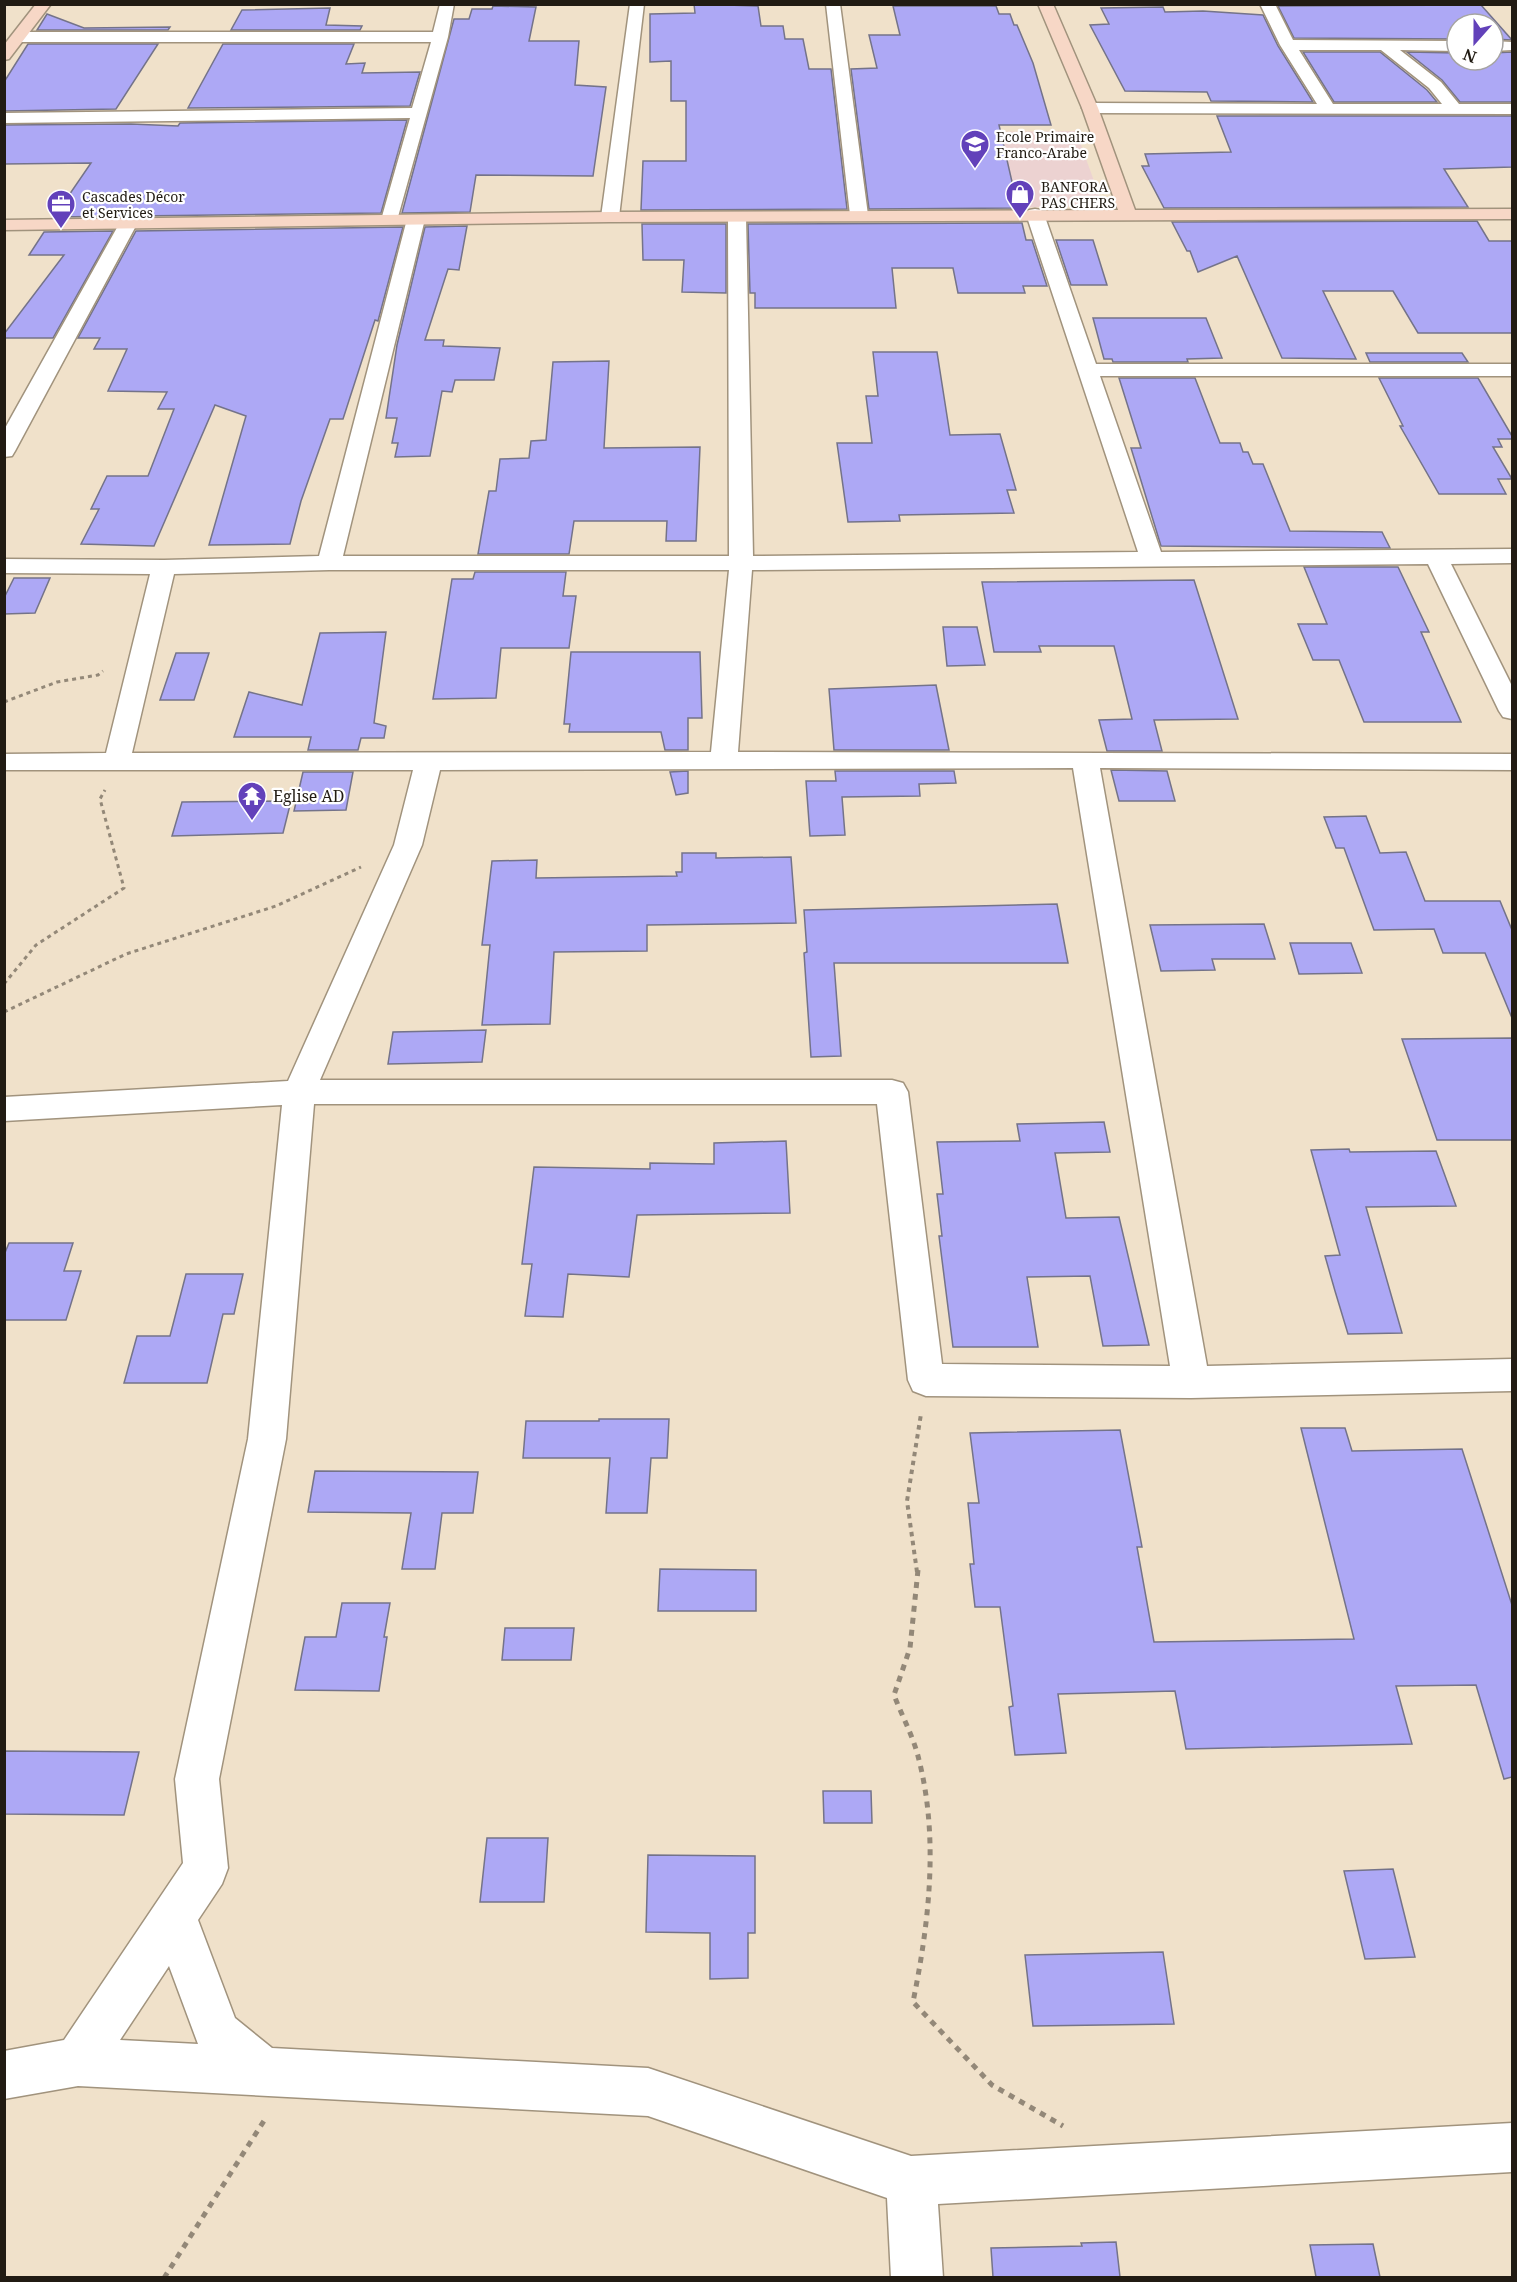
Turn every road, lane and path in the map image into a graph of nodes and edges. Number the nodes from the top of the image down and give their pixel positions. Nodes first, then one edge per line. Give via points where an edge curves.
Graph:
1 (44, 4) edge
2 (447, 4) edge
3 (637, 4) edge
4 (833, 4) edge
5 (1045, 4) edge
6 (1268, 4) edge
7 (19, 37) junction
8 (440, 37) junction
9 (1288, 45) junction
10 (1385, 46) junction
11 (1445, 46) edge
12 (4, 56) edge
13 (1090, 108) junction
14 (1455, 109) junction
15 (1512, 109) edge
16 (1329, 110) junction
17 (417, 113) junction
18 (4, 118) edge
19 (1035, 214) junction
20 (1128, 214) junction
21 (1512, 214) edge
22 (859, 215) junction
23 (737, 216) junction
24 (610, 217) junction
25 (390, 219) junction
26 (416, 219) junction
27 (4, 225) edge
28 (128, 225) junction
29 (1088, 370) junction
30 (1512, 370) edge
31 (4, 451) edge
32 (1512, 556) edge
33 (1436, 557) junction
34 (1152, 560) junction
35 (329, 563) junction
36 (741, 563) junction
37 (4, 567) edge
38 (164, 567) junction
39 (146, 640) junction
40 (4, 702) edge
41 (1512, 711) edge
42 (1085, 760) junction
43 (429, 761) junction
44 (724, 761) junction
45 (4, 762) edge
46 (117, 762) junction
47 (1512, 762) edge
48 (408, 845) junction
49 (4, 984) edge
50 (4, 1012) edge
51 (299, 1092) junction
52 (4, 1109) edge
53 (1512, 1375) edge
54 (926, 1380) junction
55 (1191, 1382) junction
56 (174, 1917) junction
57 (78, 2062) junction
58 (279, 2072) junction
59 (4, 2075) edge
60 (1064, 2127) dead end
61 (1512, 2148) edge
62 (911, 2181) junction
63 (164, 2277) edge
64 (917, 2277) edge

1 - 7 main road
2 - 8 street
3 - 24 street
4 - 22 street
5 - 13 main road
6 - 9 street
7 - 8 street
7 - 12 main road
8 - 17 street
9 - 10 street
9 - 16 street
10 - 11 street
10 - 14 street via 1436,85
13 - 16 street
13 - 20 main road
14 - 15 street
14 - 16 street
17 - 18 street
17 - 25 street
19 - 20 main road
19 - 22 main road
19 - 29 street
20 - 21 main road
22 - 23 main road
23 - 24 main road
23 - 36 street
24 - 26 main road
25 - 26 main road
25 - 28 main road
26 - 35 street
27 - 28 main road
28 - 31 street
29 - 30 street
29 - 34 street
32 - 33 street
33 - 34 street
33 - 41 street
34 - 36 street
35 - 36 street
35 - 38 street
36 - 44 street
37 - 38 street
38 - 39 street
39 - 40 path via 98,675 57,682
39 - 46 street
42 - 44 street
42 - 47 street
42 - 55 street
43 - 44 street
43 - 46 street
43 - 48 street
45 - 46 street
46 - 49 path via 100,799 124,888 36,945
48 - 50 path via 276,906 126,954
48 - 51 street
51 - 52 street
51 - 54 street via 892,1092
51 - 56 street via 267,1439 197,1779 206,1868
53 - 55 street
54 - 55 street
54 - 60 path via 907,1501 918,1566 910,1648 894,1695 918,1758 931,1827 925,1944 913,2002 992,2085
56 - 57 street
56 - 58 street via 217,2034
57 - 58 street
57 - 59 street
58 - 62 street via 648,2092
58 - 63 path
61 - 62 street
62 - 64 street

